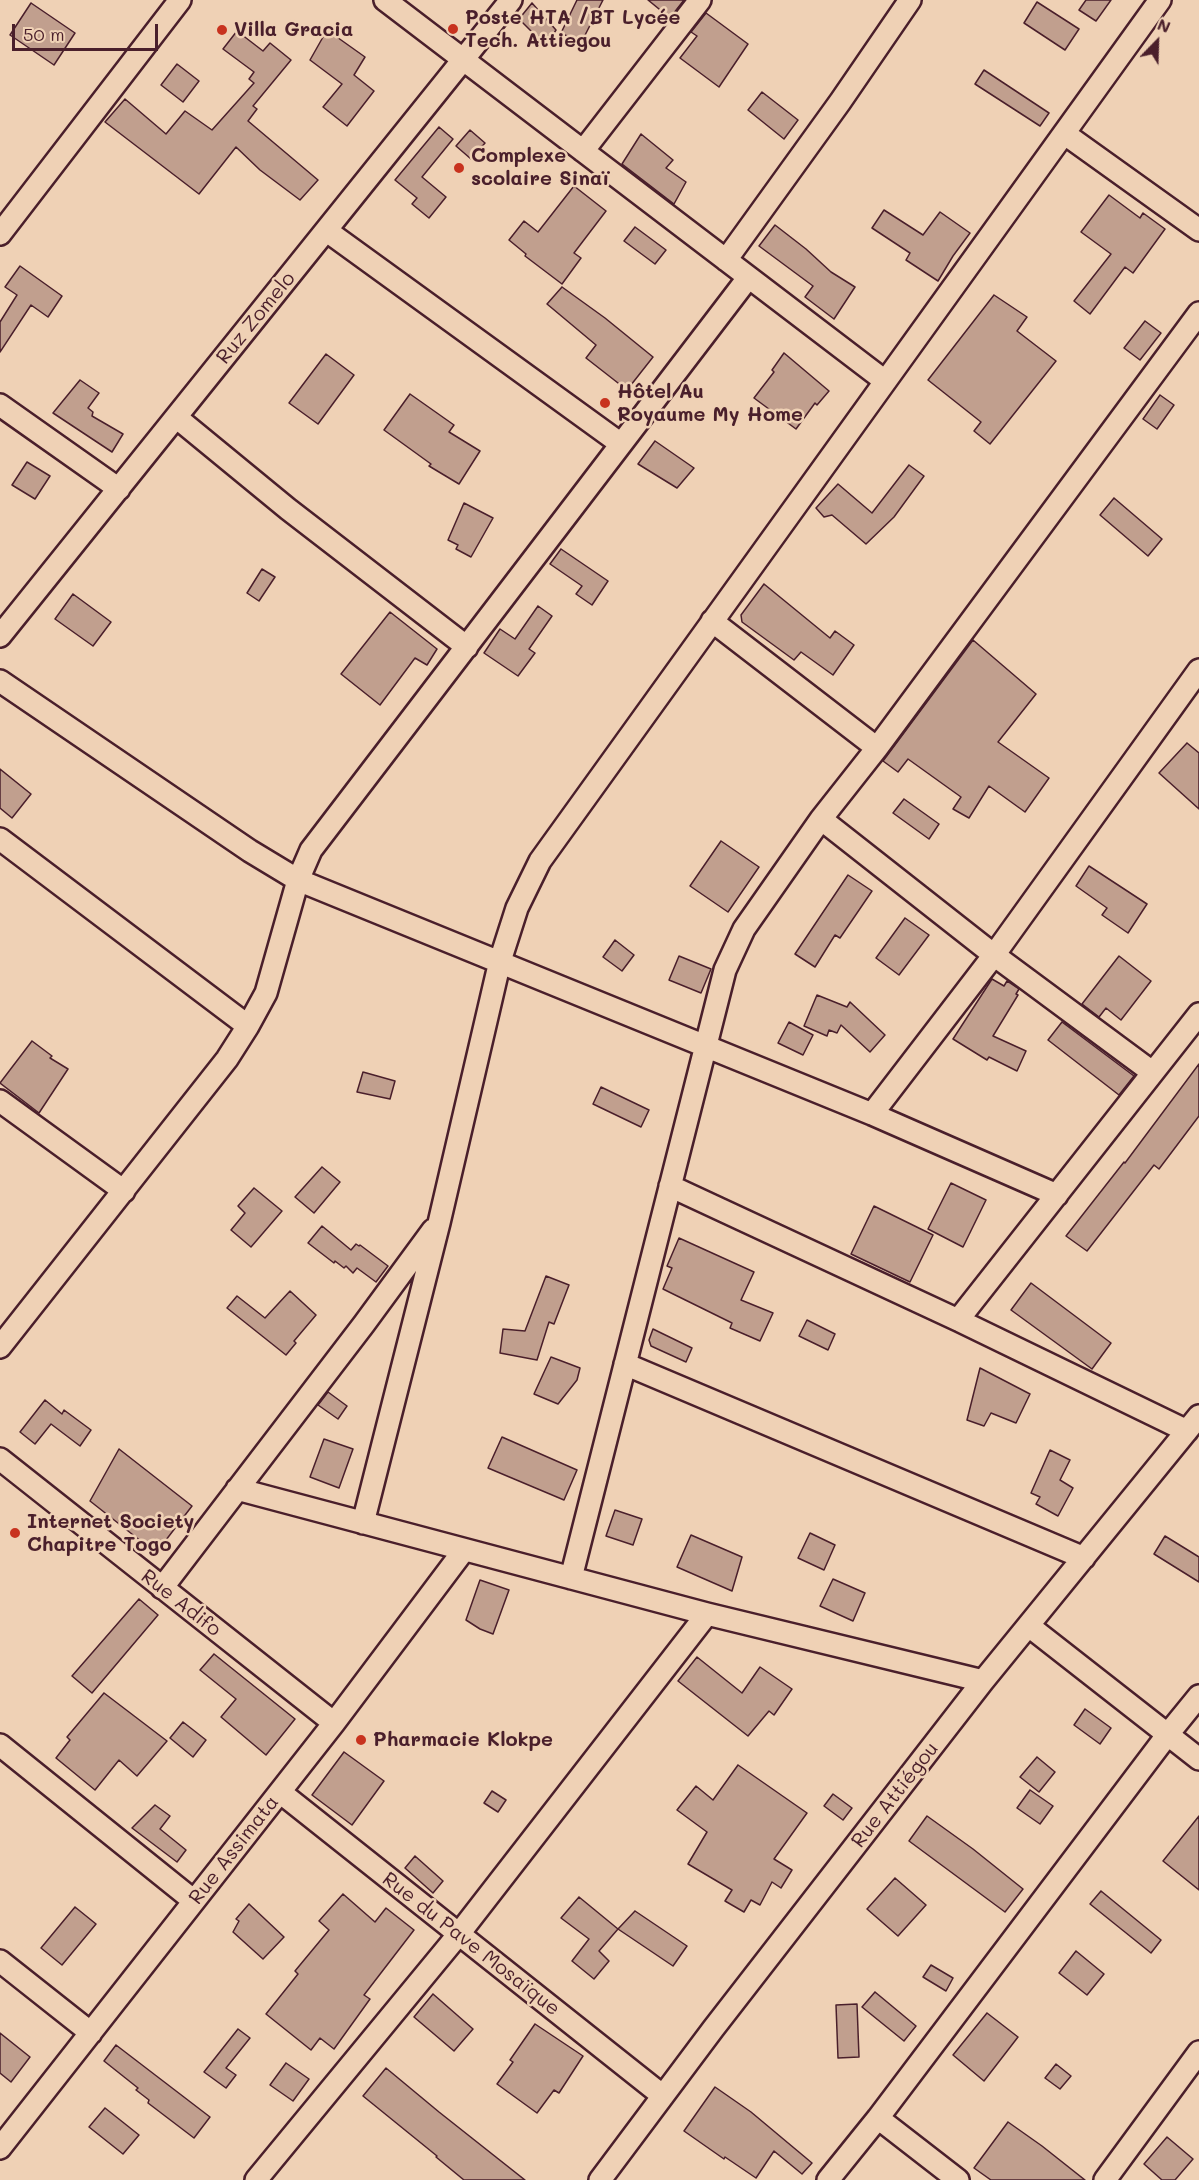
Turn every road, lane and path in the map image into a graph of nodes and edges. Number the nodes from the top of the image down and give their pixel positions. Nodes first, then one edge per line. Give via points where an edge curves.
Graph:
1 (180, 0) edge
2 (385, 0) edge
3 (511, 0) edge
4 (700, 0) edge
5 (910, 0) edge
6 (1160, 0) edge
7 (465, 60) junction
8 (1065, 134) junction
9 (583, 151) junction
10 (1199, 230) edge
11 (327, 231) junction
12 (0, 234) edge
13 (726, 260) junction
14 (748, 278) junction
15 (1199, 313) edge
16 (885, 381) junction
17 (0, 405) edge
18 (176, 417) junction
19 (621, 444) junction
20 (119, 489) junction
21 (712, 621) junction
22 (0, 636) edge
23 (467, 647) junction
24 (1199, 670) edge
25 (0, 681) edge
26 (877, 748) junction
27 (821, 819) junction
28 (0, 839) edge
29 (298, 880) junction
30 (994, 955) junction
31 (500, 961) junction
32 (1199, 1014) edge
33 (248, 1026) junction
34 (706, 1047) junction
35 (1152, 1072) junction
36 (0, 1101) edge
37 (872, 1114) junction
38 (670, 1186) junction
39 (124, 1191) junction
40 (1057, 1195) junction
41 (439, 1223) junction
42 (958, 1320) junction
43 (0, 1347) edge
44 (625, 1364) junction
45 (1193, 1424) edge
46 (0, 1460) edge
47 (237, 1490) junction
48 (363, 1523) junction
49 (464, 1550) junction
50 (1084, 1558) junction
51 (571, 1578) junction
52 (162, 1588) junction
53 (707, 1614) junction
54 (1029, 1626) junction
55 (983, 1681) junction
56 (1199, 1696) edge
57 (334, 1723) junction
58 (1168, 1734) junction
59 (0, 1745) edge
60 (1199, 1759) edge
61 (280, 1792) junction
62 (194, 1901) junction
63 (458, 1935) junction
64 (0, 1961) edge
65 (91, 2032) junction
66 (1199, 2052) edge
67 (663, 2096) junction
68 (878, 2118) junction
69 (0, 2148) edge
70 (256, 2180) edge
71 (600, 2180) edge
72 (828, 2180) edge
73 (958, 2180) edge
74 (1106, 2180) edge

1 - 12 street
2 - 7 street
3 - 7 street, Ruz Zomelo
4 - 9 street
5 - 13 street
6 - 8 street
7 - 9 street
7 - 11 street, Ruz Zomelo
8 - 10 street
8 - 16 street
9 - 13 street
11 - 18 street, Ruz Zomelo
11 - 19 street
13 - 14 street
14 - 16 street
14 - 19 street
15 - 26 street
16 - 21 street
17 - 20 street
18 - 20 street, Ruz Zomelo
18 - 23 street
19 - 23 street
20 - 22 street, Ruz Zomelo
21 - 26 street
21 - 31 street via 540,861 517,908
23 - 29 street via 311,850
24 - 30 street
25 - 29 street
26 - 27 street
27 - 30 street
27 - 34 street via 744,929 725,970
28 - 33 street
29 - 31 street
29 - 33 street via 266,993
30 - 35 street
30 - 37 street
31 - 34 street
31 - 41 street
32 - 35 street
33 - 39 street via 227,1059
34 - 37 street
34 - 38 street
35 - 40 street
36 - 39 street
37 - 40 street
38 - 42 street
38 - 44 street
39 - 43 street
40 - 42 street
41 - 47 street
41 - 48 street
42 - 45 street
44 - 50 street
44 - 51 street
45 - 50 street, Rue Attiégou
46 - 52 street, Rue Adifo
47 - 48 street
47 - 52 street
48 - 49 street
49 - 51 street
49 - 57 street, Rue Assimata
50 - 54 street, Rue Attiégou
51 - 53 street
52 - 57 street, Rue Adifo
53 - 55 street
53 - 63 street
54 - 55 street, Rue Attiégou
54 - 58 street
55 - 67 street, Rue Attiégou
56 - 58 street
57 - 61 street, Rue Assimata
58 - 60 street
58 - 68 street
59 - 62 street
61 - 62 street, Rue Assimata
61 - 63 street, Rue du Pave Mosaïque
62 - 65 street, Rue Assimata
63 - 67 street, Rue du Pave Mosaïque
63 - 70 street
64 - 65 street
65 - 69 street, Rue Assimata
66 - 74 street
67 - 71 street, Rue Attiégou
68 - 72 street
68 - 73 street

